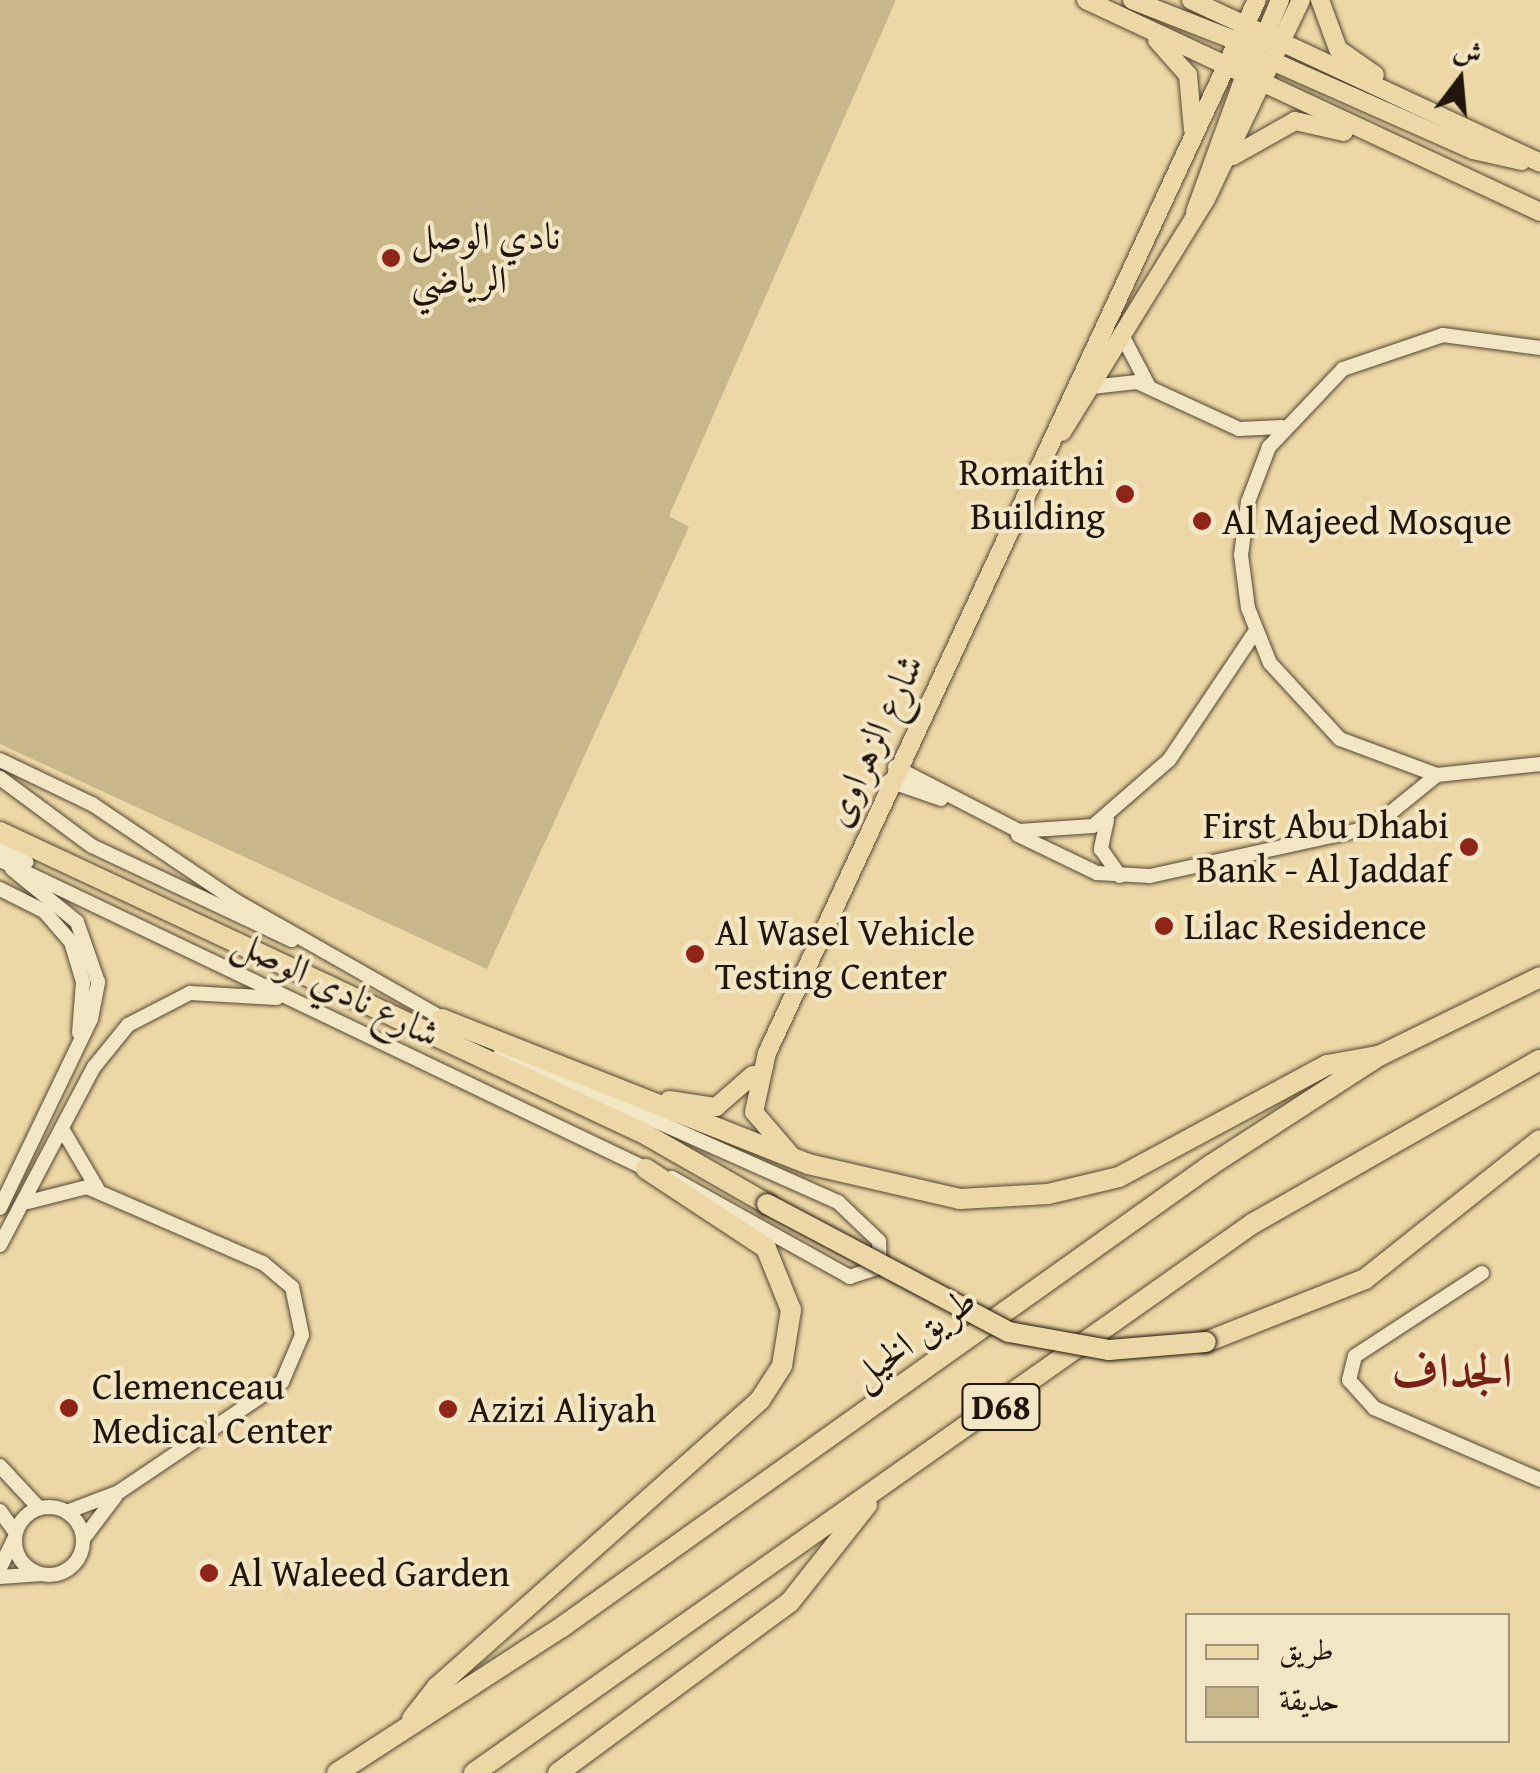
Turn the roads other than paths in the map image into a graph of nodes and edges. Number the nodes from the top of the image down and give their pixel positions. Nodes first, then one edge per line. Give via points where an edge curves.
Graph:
1 (1086, 0) edge
2 (1132, 0) edge
3 (1190, 0) edge
4 (1258, 0) edge
5 (1280, 0) edge
6 (1300, 0) edge
7 (1320, 0) edge
8 (1133, 22) junction
9 (1245, 26) junction
10 (1258, 54) junction
11 (1227, 65) junction
12 (1410, 103) junction
13 (1392, 144) junction
14 (1190, 145) junction
15 (1539, 162) edge
16 (1225, 165) junction
17 (1540, 212) edge
18 (1193, 222) junction
19 (1124, 339) junction
20 (1540, 348) edge
21 (1148, 386) junction
22 (1090, 387) junction
23 (1282, 427) junction
24 (1239, 429) junction
25 (1043, 456) junction
26 (1259, 468) junction
27 (1255, 632) junction
28 (0, 760) edge
29 (1540, 764) edge
30 (892, 774) junction
31 (1436, 775) junction
32 (0, 778) edge
33 (1107, 820) junction
34 (1005, 827) junction
35 (0, 832) edge
36 (0, 848) edge
37 (5, 862) edge
38 (1124, 878) junction
39 (0, 889) edge
40 (307, 943) junction
41 (202, 956) junction
42 (1540, 977) edge
43 (292, 1000) junction
44 (442, 1018) junction
45 (76, 1048) junction
46 (767, 1053) junction
47 (1379, 1056) junction
48 (1540, 1060) edge
49 (637, 1090) junction
50 (64, 1132) junction
51 (1540, 1140) edge
52 (808, 1164) junction
53 (646, 1170) junction
54 (102, 1191) junction
55 (28, 1202) junction
56 (1, 1205) edge
57 (0, 1246) edge
58 (1482, 1273) dead end
59 (0, 1466) edge
60 (1540, 1480) edge
61 (119, 1492) junction
62 (870, 1498) junction
63 (39, 1508) junction
64 (0, 1511) edge
65 (66, 1512) junction
66 (15, 1535) junction
67 (84, 1539) junction
68 (0, 1568) edge
69 (40, 1574) junction
70 (0, 1577) edge
71 (408, 1726) junction
72 (337, 1773) edge
73 (474, 1773) edge
74 (558, 1773) edge

1 - 8 main road
2 - 10 main road
3 - 9 main road
4 - 9 main road
5 - 10 main road
6 - 10 main road, شارع الزهراوى
7 - 12 main road via 1338,49
8 - 11 main road
8 - 14 main road via 1188,75
9 - 10 main road
10 - 11 main road
10 - 12 main road
10 - 13 main road
10 - 15 main road via 1472,150
10 - 16 main road, شارع الزهراوى
10 - 18 main road via 1212,149
11 - 14 main road, شارع الزهراوى
12 - 15 main road
13 - 16 main road via 1294,121 1250,139
13 - 17 main road
14 - 25 main road, شارع الزهراوى
16 - 18 main road, شارع الزهراوى
18 - 19 main road, شارع الزهراوى
19 - 21 street
19 - 22 main road, شارع الزهراوى
20 - 23 street via 1464,334 1401,343 1334,375
21 - 22 street
21 - 24 street
22 - 25 main road, شارع الزهراوى
23 - 24 street
23 - 26 street
24 - 26 street
25 - 30 main road, شارع الزهراوى
26 - 27 street via 1241,555
27 - 31 street via 1280,680 1323,726 1376,759
27 - 33 street via 1170,760
28 - 40 street, شارع نادي الوصل via 92,804
29 - 31 street
30 - 34 street
30 - 46 main road, شارع الزهراوى
31 - 38 street via 1373,828
32 - 40 street, شارع نادي الوصل via 92,846
33 - 34 street via 1064,834
33 - 38 street via 1101,849
34 - 38 street
35 - 51 highway, bridge via 645,1134 1009,1332 1109,1350 1206,1342 1366,1279
36 - 41 street
37 - 41 street, شارع نادي الوصل
37 - 45 street via 68,912 90,945 97,994
39 - 45 street via 44,911 71,942 83,982
40 - 44 street, شارع نادي الوصل
41 - 43 street, شارع نادي الوصل
42 - 47 highway, طريق الخيل / D68
43 - 50 street via 215,991 154,1007 104,1052
43 - 53 street, شارع نادي الوصل
44 - 49 highway
44 - 53 street, شارع نادي الوصل via 838,1202 879,1241 880,1267 850,1278 721,1199
45 - 56 street
46 - 49 main road, شارع الزهراوى via 741,1093 716,1107
46 - 52 main road, شارع الزهراوى via 754,1094 758,1122
47 - 52 highway via 1315,1071 1132,1173 1048,1194 934,1197
47 - 71 highway, طريق الخيل / D68
48 - 62 highway, D68 via 1252,1224
49 - 52 highway
50 - 54 street via 80,1171
50 - 55 street
53 - 71 highway via 743,1226 776,1262 791,1310 782,1366 760,1400 436,1687
54 - 55 street via 72,1186
54 - 61 street via 275,1270 292,1287 302,1335 282,1382
55 - 57 street
58 - 60 street via 1356,1356 1350,1380 1374,1408
59 - 63 street
61 - 65 street
61 - 67 street
62 - 73 highway, D68
62 - 74 highway via 790,1602
63 - 65 street
63 - 66 street
64 - 66 street
65 - 67 street
66 - 68 street
66 - 69 street via 20,1560
67 - 69 street via 68,1570
69 - 70 street
71 - 72 highway, طريق الخيل / D68

